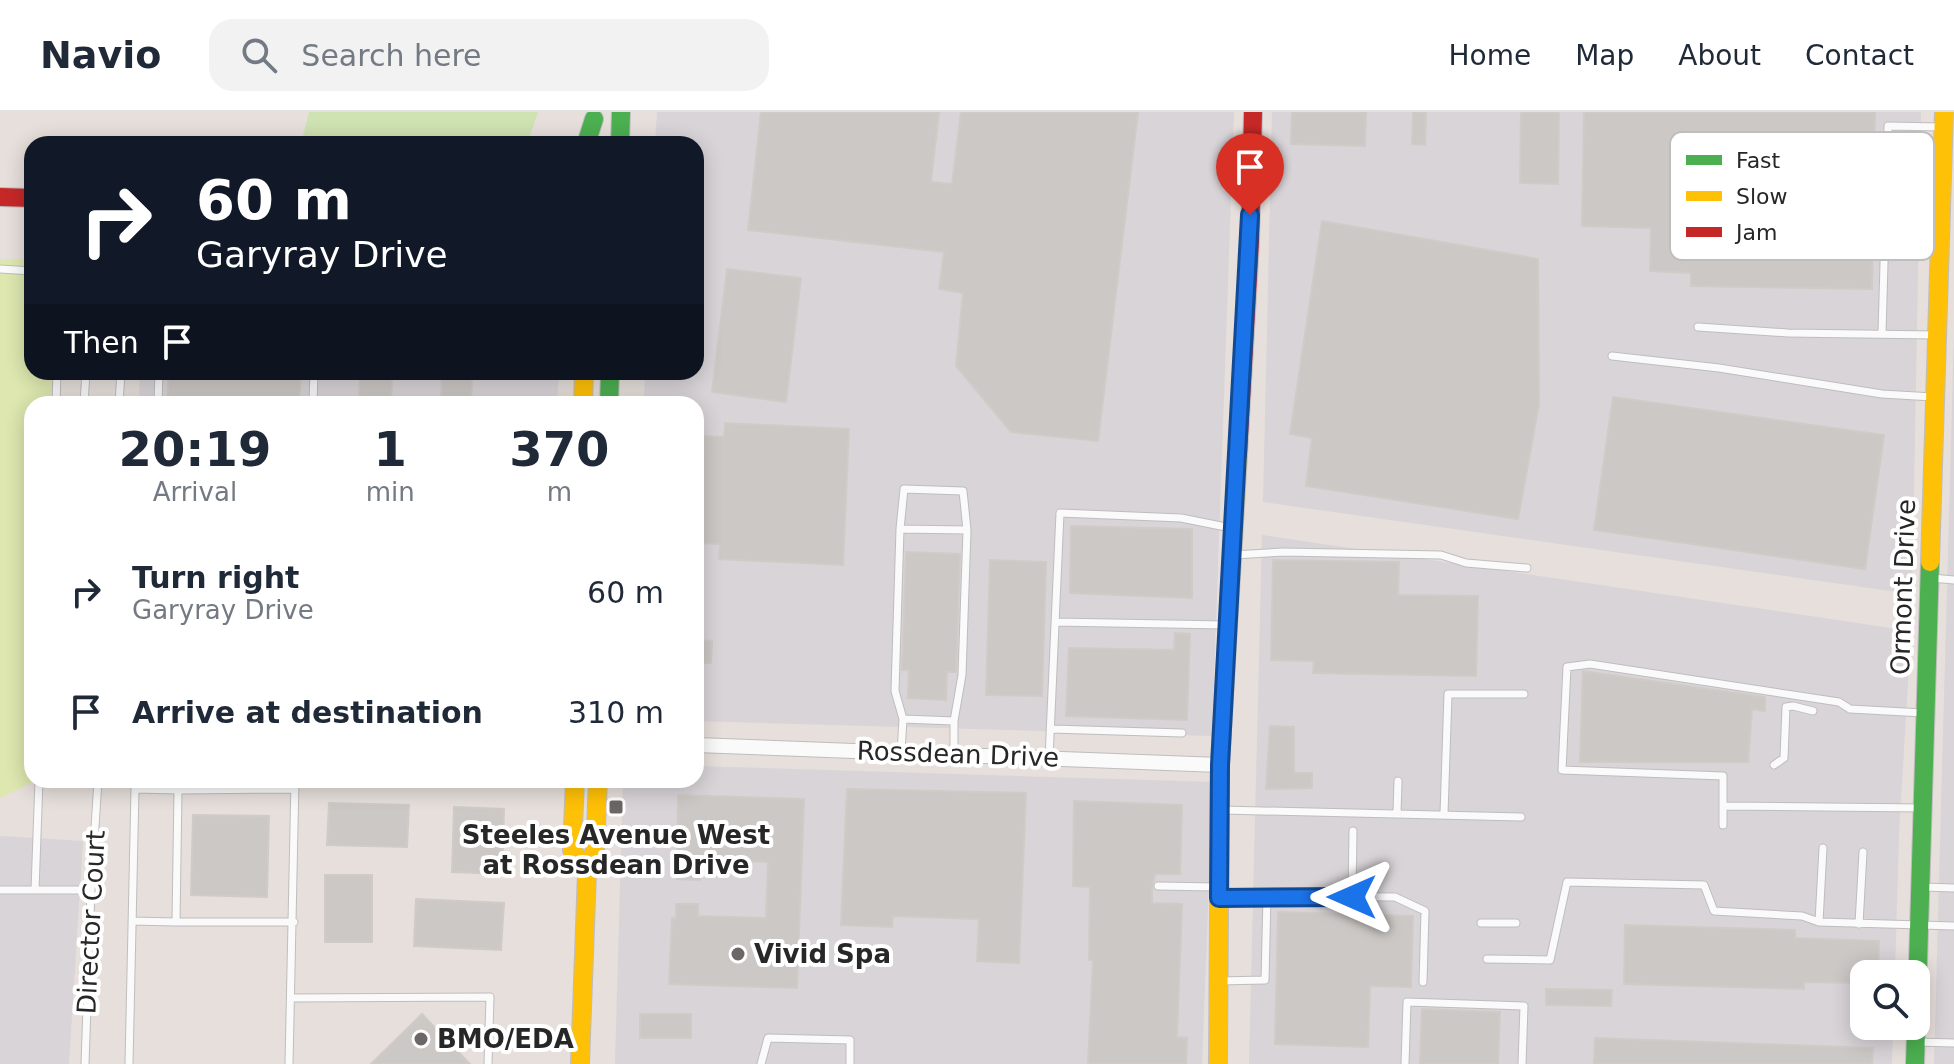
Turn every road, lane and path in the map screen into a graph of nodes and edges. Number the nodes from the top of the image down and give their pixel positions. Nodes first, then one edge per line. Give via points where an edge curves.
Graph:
1 (621, 112) edge
2 (1253, 112) edge
3 (595, 116) edge
4 (1943, 120) edge
5 (1888, 132) edge
6 (589, 136) edge
7 (594, 136) edge
8 (620, 136) edge
9 (0, 197) edge
10 (24, 198) edge
11 (1934, 212) edge
12 (1941, 212) junction
13 (1884, 260) edge
14 (0, 269) edge
15 (24, 270) edge
16 (1698, 327) dead end
17 (1882, 333) junction
18 (1937, 335) junction
19 (1612, 356) dead end
20 (1935, 397) junction
21 (1233, 528) junction
22 (900, 529) junction
23 (967, 530) junction
24 (1231, 555) junction
25 (1527, 568) dead end
26 (1930, 577) junction
27 (1954, 580) edge
28 (1055, 622) junction
29 (1228, 625) junction
30 (1524, 694) dead end
31 (1813, 711) dead end
32 (1925, 714) junction
33 (903, 719) junction
34 (954, 721) junction
35 (1051, 729) junction
36 (1182, 733) dead end
37 (704, 745) edge
38 (901, 752) junction
39 (954, 754) junction
40 (1049, 758) junction
41 (1220, 765) junction
42 (1774, 765) dead end
43 (1398, 781) dead end
44 (39, 788) edge
45 (97, 788) edge
46 (217, 788) edge
47 (295, 788) edge
48 (575, 788) edge
49 (598, 788) edge
50 (178, 790) junction
51 (1723, 806) junction
52 (1923, 808) junction
53 (1220, 810) junction
54 (1397, 813) junction
55 (1444, 814) junction
56 (1521, 817) dead end
57 (1723, 825) dead end
58 (1353, 831) dead end
59 (1823, 848) dead end
60 (1863, 852) dead end
61 (587, 872) junction
62 (1158, 886) dead end
63 (1920, 887) junction
64 (1954, 888) edge
65 (0, 890) edge
66 (35, 890) junction
67 (91, 890) junction
68 (1219, 893) junction
69 (1267, 896) junction
70 (1352, 897) junction
71 (132, 921) junction
72 (176, 922) junction
73 (294, 922) junction
74 (1819, 922) junction
75 (1481, 923) dead end
76 (1516, 923) dead end
77 (1859, 924) junction
78 (1919, 926) junction
79 (1954, 926) edge
80 (1487, 959) dead end
81 (1219, 981) junction
82 (1423, 982) dead end
83 (291, 998) junction
84 (1916, 1042) junction
85 (1954, 1043) edge
86 (85, 1064) edge
87 (129, 1064) edge
88 (289, 1064) edge
89 (488, 1064) edge
90 (580, 1064) edge
91 (761, 1064) edge
92 (850, 1064) edge
93 (1218, 1064) edge
94 (1405, 1064) edge
95 (1522, 1064) edge
96 (1915, 1064) edge

1 - 8 main road
2 - 21 main road
3 - 6 main road
3 - 7 main road
4 - 5 lane via 1888,126
4 - 12 main road, Ormont Drive
9 - 10 main road
11 - 12 lane
12 - 18 main road, Ormont Drive
13 - 17 lane
14 - 15 lane
16 - 17 lane
17 - 18 lane
18 - 20 main road, Ormont Drive
19 - 20 lane
20 - 26 main road, Ormont Drive
21 - 24 main road
21 - 28 lane via 1181,518 1060,513
22 - 23 lane
22 - 23 lane via 904,489 963,491
22 - 33 lane via 895,691
23 - 34 lane via 962,675
24 - 25 lane via 1441,555 1466,563
24 - 29 main road
26 - 27 lane
26 - 32 main road, Ormont Drive
28 - 29 lane
28 - 35 lane
29 - 41 main road
30 - 55 lane via 1448,694
31 - 42 lane via 1786,707 1784,758
32 - 51 lane via 1850,709 1839,702 1590,664 1567,667 1562,770 1723,776
32 - 52 main road, Ormont Drive
33 - 34 lane
33 - 38 lane
34 - 39 lane
35 - 36 lane
35 - 40 lane
37 - 38 street, Rossdean Drive
38 - 39 street, Rossdean Drive
39 - 40 street, Rossdean Drive
40 - 41 street, Rossdean Drive
41 - 53 main road
43 - 54 lane
44 - 66 lane
45 - 67 lane, Director Court
46 - 50 lane
47 - 73 lane
48 - 61 main road via 572,850
49 - 61 main road via 595,850
50 - 71 lane via 135,789
50 - 72 lane
51 - 52 lane
51 - 57 lane
52 - 63 main road, Ormont Drive
53 - 54 lane
53 - 68 main road
54 - 55 lane
55 - 56 lane
58 - 70 lane
59 - 74 lane
60 - 77 lane
61 - 90 main road
62 - 68 lane
63 - 64 lane
63 - 78 main road, Ormont Drive
65 - 66 lane
66 - 67 lane
67 - 86 lane, Director Court
68 - 69 lane
68 - 81 main road
69 - 70 lane
69 - 81 lane via 1265,980
70 - 82 lane via 1395,897 1425,911
71 - 72 lane
71 - 87 lane
72 - 73 lane
73 - 83 lane
74 - 77 lane
74 - 80 lane via 1802,916 1714,911 1704,885 1567,882 1550,960
75 - 76 lane
77 - 78 lane
78 - 79 lane
78 - 84 main road, Ormont Drive
81 - 93 main road
83 - 88 lane
83 - 89 lane via 490,997
84 - 85 lane
84 - 96 main road, Ormont Drive
91 - 92 lane via 768,1038 850,1040
94 - 95 lane via 1407,1002 1524,1006

